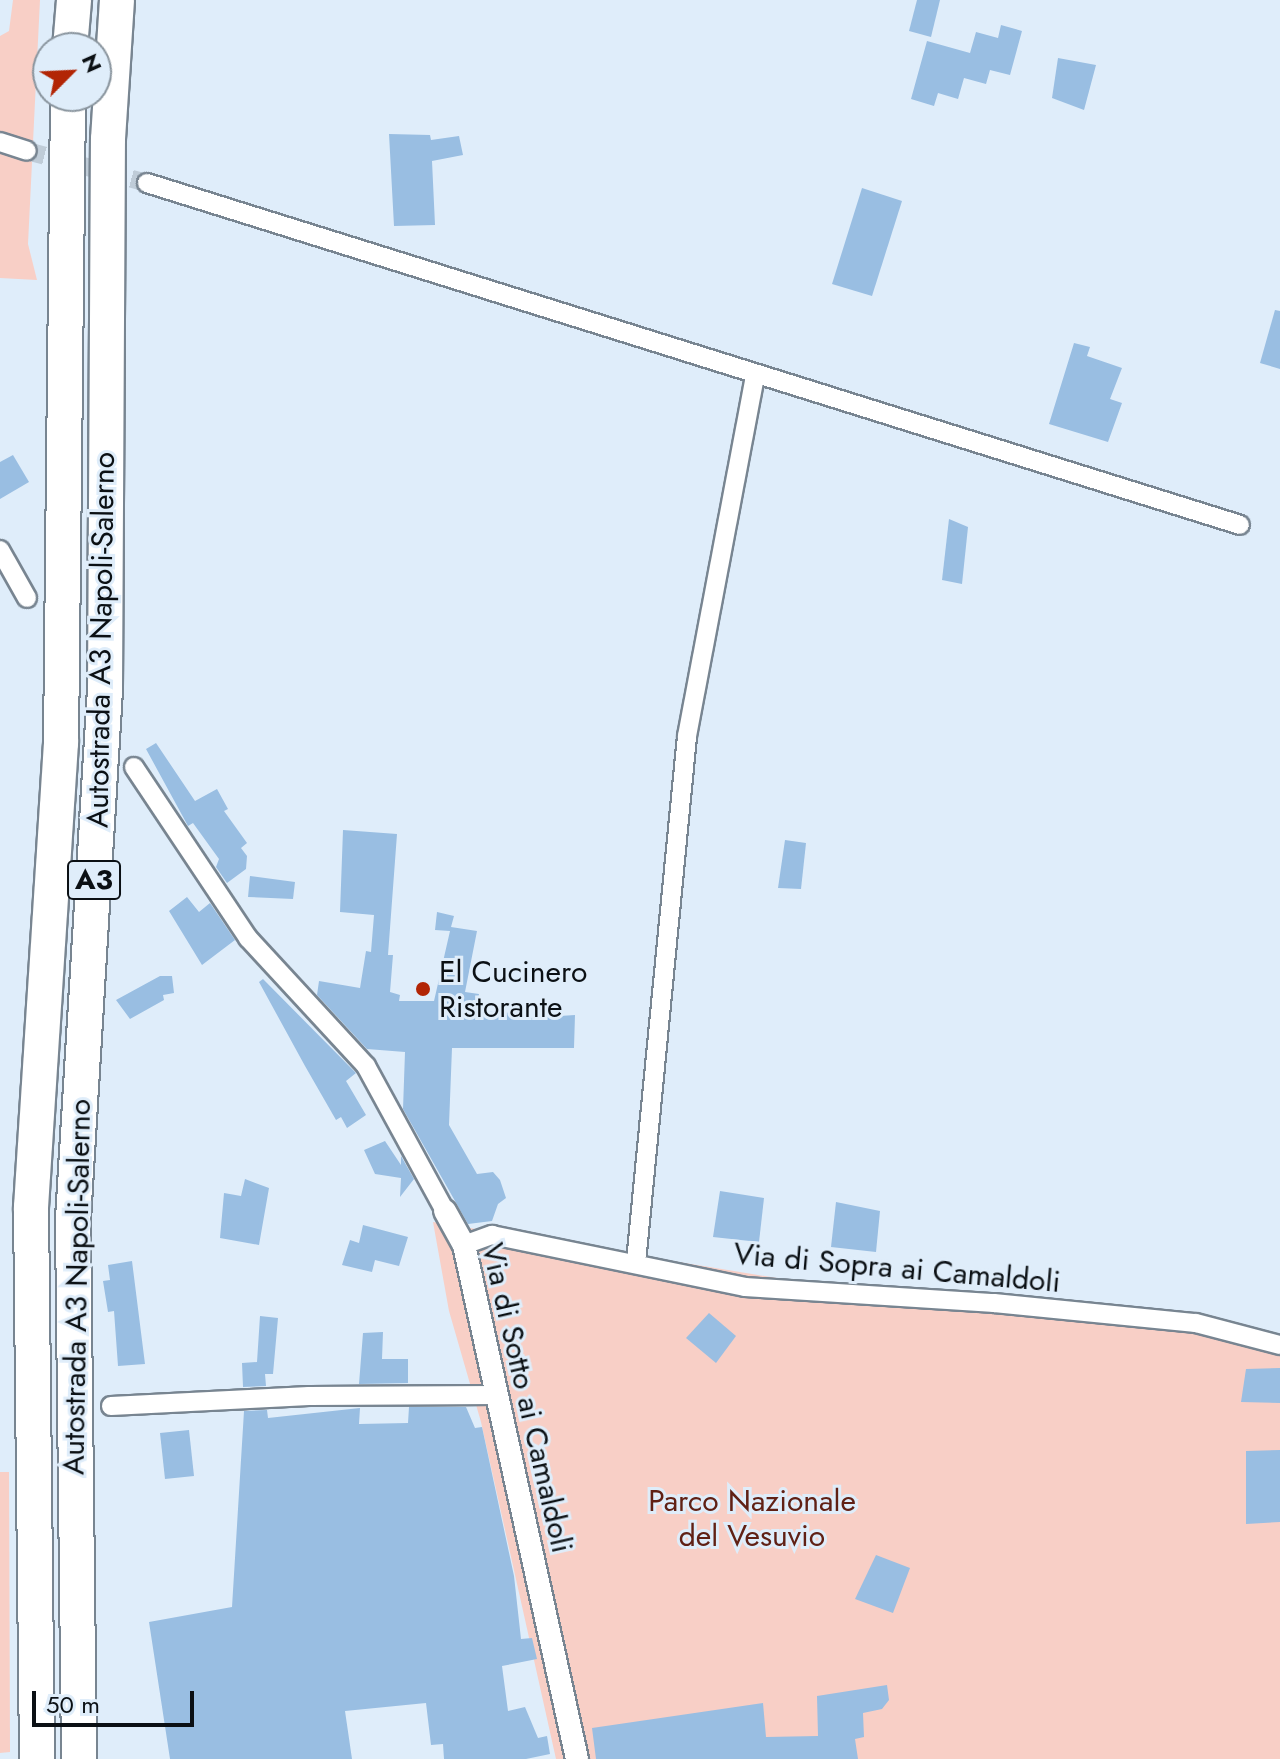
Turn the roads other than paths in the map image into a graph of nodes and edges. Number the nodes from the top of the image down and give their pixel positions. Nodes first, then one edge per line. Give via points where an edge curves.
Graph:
1 (74, 0) edge
2 (117, 0) edge
3 (71, 32) edge
4 (68, 112) edge
5 (0, 142) edge
6 (27, 151) tunnel mouth
7 (147, 183) tunnel mouth
8 (755, 376) junction
9 (1240, 525) dead end
10 (0, 550) edge
11 (27, 598) dead end
12 (134, 767) dead end
13 (445, 1211) joint
14 (464, 1245) junction
15 (636, 1262) junction
16 (1280, 1345) edge
17 (496, 1395) junction
18 (111, 1406) dead end
19 (37, 1759) edge
20 (79, 1759) edge
21 (577, 1759) edge

1 - 3 highway
2 - 20 highway, Autostrada A3 Napoli-Salerno / A3 via 108,139 105,689 73,1219
4 - 19 highway, Autostrada A3 Napoli-Salerno / A3 via 61,743 31,1207
5 - 6 street
7 - 8 street
8 - 9 street
8 - 15 street via 687,736
10 - 11 street
12 - 13 street, Via di Sotto ai Camaldoli via 248,938 366,1066
13 - 14 street, Via di Sotto ai Camaldoli
14 - 15 street, Via di Sopra ai Camaldoli via 492,1235
14 - 17 street, Via di Sotto ai Camaldoli
15 - 16 street, Via di Sopra ai Camaldoli via 782,1291 994,1303 1196,1323
17 - 18 street via 309,1396
17 - 21 street, Via di Sotto ai Camaldoli

